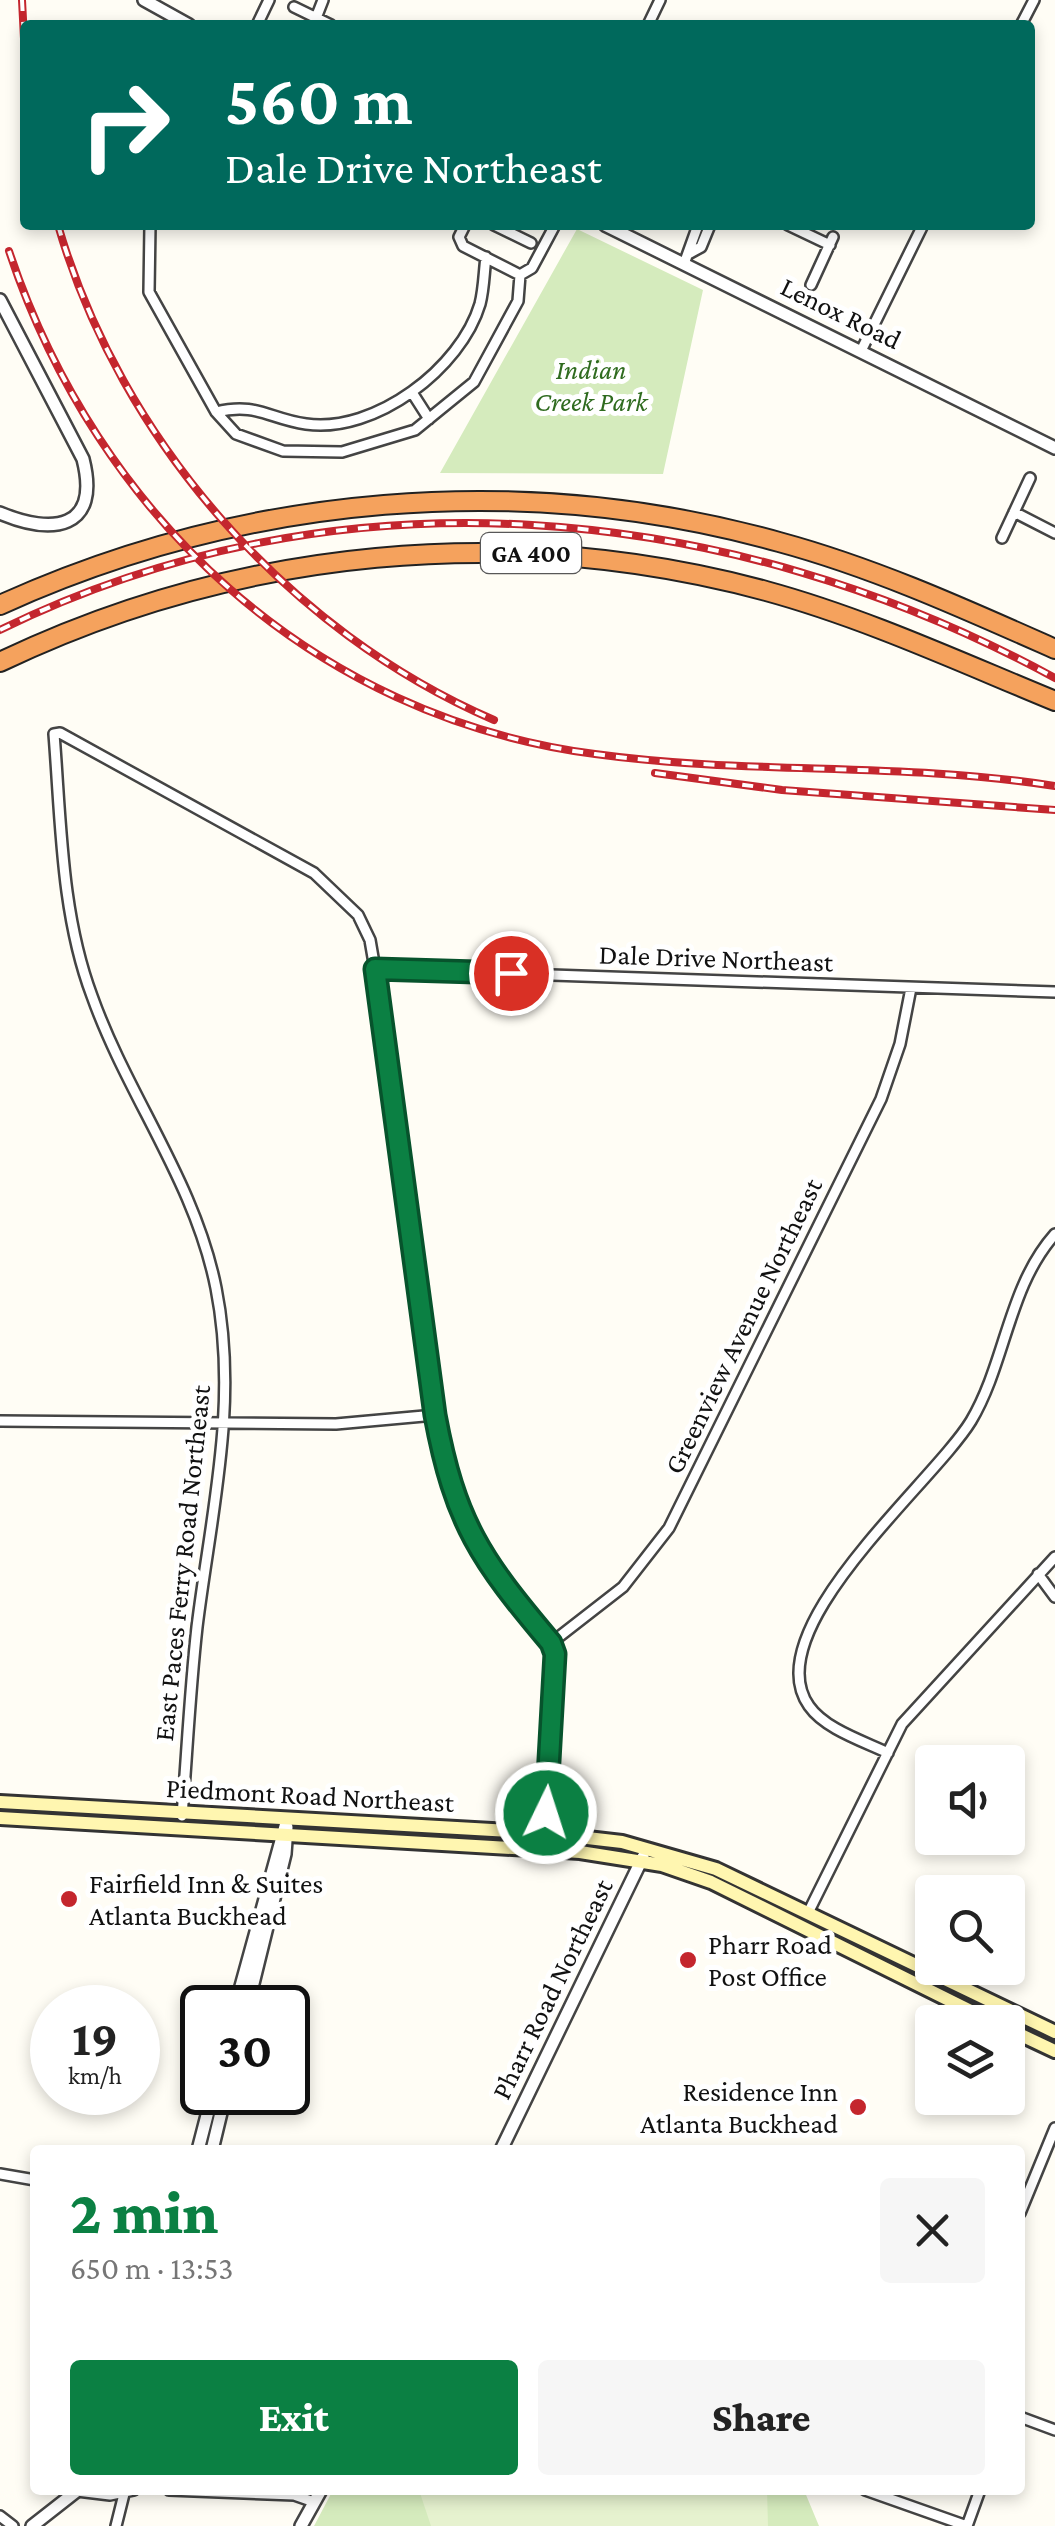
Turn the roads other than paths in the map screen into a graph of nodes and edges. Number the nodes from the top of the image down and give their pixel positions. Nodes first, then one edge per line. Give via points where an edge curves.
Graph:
1 (144, 0) edge
2 (323, 0) edge
3 (294, 8) dead end
4 (316, 18) junction
5 (180, 20) edge
6 (320, 20) edge
7 (150, 230) edge
8 (463, 230) edge
9 (504, 230) edge
10 (553, 230) edge
11 (617, 230) edge
12 (695, 230) edge
13 (708, 230) edge
14 (801, 230) edge
15 (921, 230) edge
16 (531, 243) dead end
17 (486, 258) junction
18 (687, 258) junction
19 (520, 275) junction
20 (811, 284) dead end
21 (0, 300) edge
22 (861, 351) junction
23 (413, 394) junction
24 (216, 412) junction
25 (429, 419) junction
26 (1055, 448) edge
27 (1030, 478) dead end
28 (0, 512) edge
29 (1014, 512) junction
30 (1055, 533) edge
31 (1002, 538) dead end
32 (0, 605) edge
33 (1055, 649) edge
34 (0, 662) edge
35 (1055, 701) edge
36 (375, 969) junction
37 (911, 988) junction
38 (1055, 992) edge
39 (1055, 1234) edge
40 (435, 1415) junction
41 (0, 1422) edge
42 (226, 1424) junction
43 (1055, 1557) edge
44 (1038, 1574) junction
45 (1055, 1597) edge
46 (551, 1643) junction
47 (888, 1753) junction
48 (0, 1802) edge
49 (182, 1812) junction
50 (0, 1818) edge
51 (287, 1819) junction
52 (181, 1828) junction
53 (544, 1833) junction
54 (283, 1834) junction
55 (543, 1849) junction
56 (644, 1855) junction
57 (808, 1913) junction
58 (240, 1985) edge
59 (252, 1985) edge
60 (958, 2005) edge
61 (1055, 2032) edge
62 (1025, 2037) edge
63 (1055, 2051) edge
64 (207, 2115) edge
65 (220, 2115) edge
66 (1055, 2128) edge
67 (199, 2145) edge
68 (213, 2145) edge
69 (502, 2145) edge
70 (0, 2174) edge
71 (30, 2179) edge
72 (1025, 2202) edge
73 (1025, 2419) edge
74 (1055, 2430) edge
75 (72, 2495) edge
76 (124, 2495) edge
77 (879, 2495) edge
78 (978, 2495) edge
79 (317, 2496) edge
80 (0, 2516) edge
81 (13, 2526) edge
82 (32, 2526) edge
83 (116, 2526) edge
84 (301, 2526) edge
85 (967, 2526) edge

1 - 5 street
2 - 4 street
3 - 4 street
4 - 6 street
7 - 24 street via 149,292
8 - 17 street via 460,242
9 - 16 street
10 - 19 street via 532,268
11 - 18 street, Lenox Road
12 - 18 street
13 - 18 street via 701,248
14 - 20 street via 831,241
15 - 22 street
17 - 19 street
17 - 23 street via 480,305 452,355
18 - 22 street, Lenox Road
19 - 25 street via 518,300 474,382
21 - 28 street via 88,480 76,513 58,527
22 - 26 street, Lenox Road
23 - 24 street via 386,408 309,425 257,408
23 - 25 street
24 - 25 street via 236,434 283,451 342,452 415,430
27 - 29 street
29 - 30 street
29 - 31 street
32 - 33 highway, GA 400 via 138,552 268,520 384,504 518,501 633,511 782,542 931,594
34 - 35 highway, GA 400 via 119,613 260,574 369,557 516,552 626,562 768,592
36 - 37 street, Dale Drive Northeast
36 - 40 street
36 - 42 street, East Paces Ferry Road Northeast via 358,915 314,873 74,738 54,734 79,954 105,1030 204,1237 225,1342
37 - 38 street, Dale Drive Northeast
37 - 46 street, Greenview Avenue Northeast via 881,1099 669,1528 622,1587
39 - 47 street via 1024,1283 970,1424 851,1564 799,1657 801,1692 816,1714
40 - 42 street
40 - 46 street via 474,1544
41 - 42 street
42 - 49 street, East Paces Ferry Road Northeast via 197,1630
43 - 44 street
44 - 45 street
44 - 47 street via 915,1705
46 - 53 street via 556,1666
47 - 57 street
48 - 49 main road, Piedmont Road Northeast
49 - 51 main road, Piedmont Road Northeast
49 - 52 street, East Paces Ferry Road Northeast
50 - 52 main road, Piedmont Road Northeast
51 - 53 main road, Piedmont Road Northeast
51 - 54 street
52 - 54 main road, Piedmont Road Northeast
53 - 55 street
53 - 56 main road, Piedmont Road Northeast
54 - 55 main road, Piedmont Road Northeast
54 - 58 street
54 - 59 street
55 - 56 main road, Piedmont Road Northeast
56 - 57 main road, Piedmont Road Northeast via 716,1869
56 - 60 main road, Piedmont Road Northeast
56 - 69 street, Pharr Road Northeast
57 - 61 main road, Piedmont Road Northeast
62 - 63 main road
64 - 67 street
65 - 68 street
66 - 72 street
70 - 71 street
73 - 74 street
75 - 82 street
76 - 83 street
77 - 85 street
78 - 85 street
79 - 84 street
80 - 81 street

